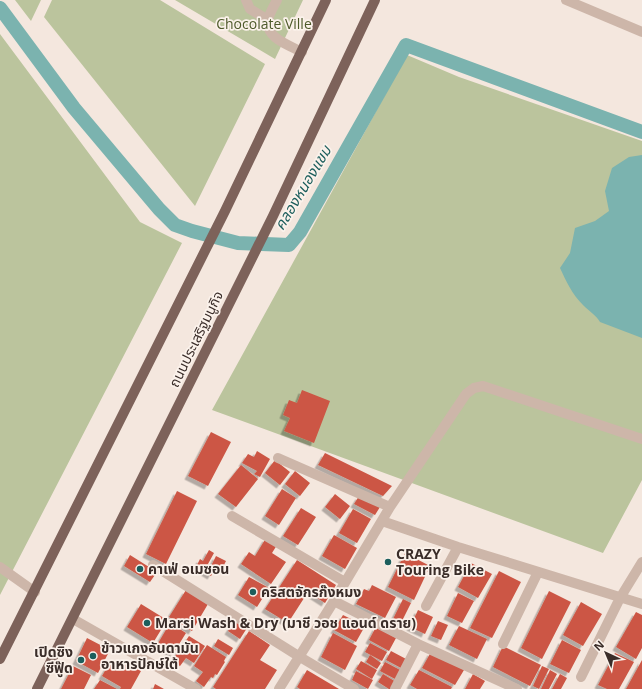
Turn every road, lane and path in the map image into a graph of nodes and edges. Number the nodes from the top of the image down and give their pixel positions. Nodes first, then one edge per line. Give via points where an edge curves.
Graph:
1 (246, 0) edge
2 (277, 0) edge
3 (326, 0) edge
4 (375, 0) edge
5 (566, 0) edge
6 (268, 20) junction
7 (642, 32) edge
8 (302, 52) junction
9 (642, 439) edge
10 (278, 458) dead end
11 (390, 506) junction
12 (232, 516) dead end
13 (382, 521) junction
14 (458, 547) junction
15 (642, 562) edge
16 (153, 565) dead end
17 (0, 567) edge
18 (538, 572) junction
19 (345, 582) junction
20 (35, 592) junction
21 (620, 598) junction
22 (334, 601) junction
23 (642, 604) edge
24 (426, 606) dead end
25 (73, 619) junction
26 (418, 644) junction
27 (503, 644) dead end
28 (300, 657) junction
29 (0, 660) edge
30 (581, 677) dead end
31 (37, 689) edge
32 (196, 689) edge
33 (279, 689) edge
34 (354, 689) edge
35 (395, 689) edge
36 (517, 689) edge

1 - 6 street via 250,9
2 - 6 street
3 - 8 main road
4 - 25 main road, ถนนประเสริฐมนูกิจ via 273,216
5 - 7 street
6 - 8 street via 269,32
8 - 20 main road
9 - 11 street via 483,386 474,388 466,394
10 - 11 street
11 - 13 street
12 - 19 street
13 - 14 street
13 - 19 street
14 - 18 street
14 - 24 street
15 - 21 street
16 - 28 street
17 - 20 street
18 - 21 street
18 - 27 street
19 - 22 street
20 - 29 main road
21 - 23 street
21 - 30 street
22 - 26 street
22 - 28 street
25 - 31 main road, ถนนประเสริฐมนูกิจ
25 - 32 street
26 - 35 street
26 - 36 street
28 - 33 street
28 - 34 street

